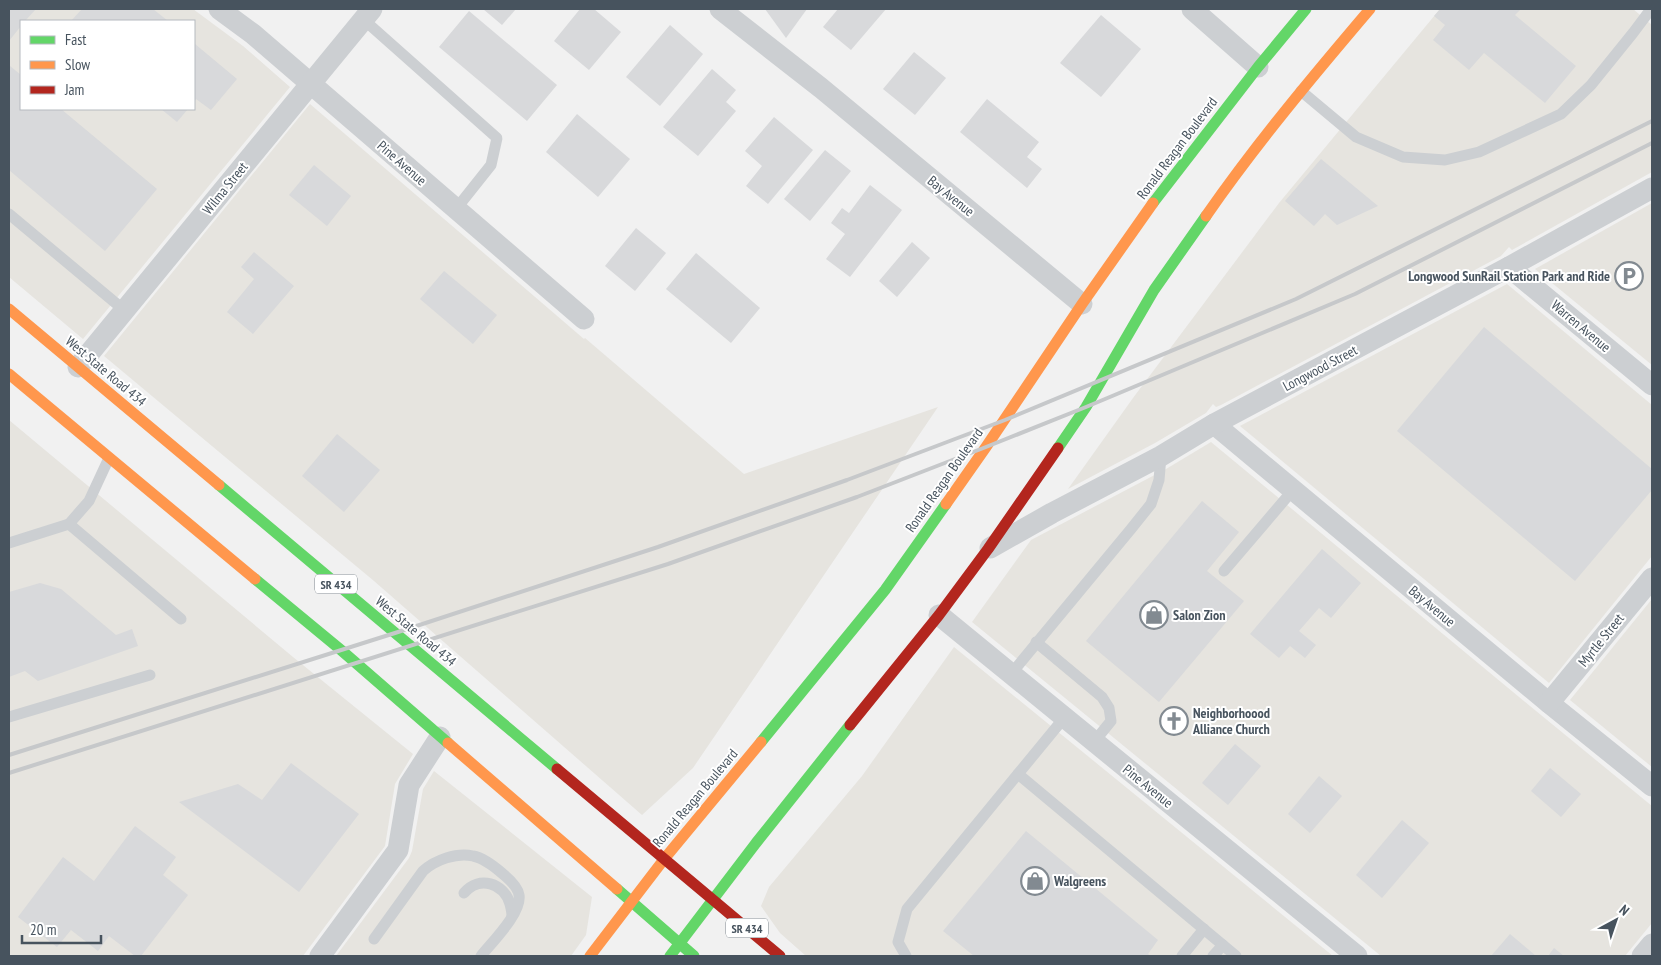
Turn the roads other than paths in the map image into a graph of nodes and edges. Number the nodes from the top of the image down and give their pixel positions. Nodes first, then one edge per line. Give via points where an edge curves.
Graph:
1 (220, 9) edge
2 (720, 9) edge
3 (1192, 9) edge
4 (1306, 9) edge
5 (1370, 9) edge
6 (1651, 9) edge
7 (367, 14) edge
8 (1258, 67) junction
9 (310, 84) junction
10 (1301, 91) junction
11 (1652, 188) edge
12 (456, 209) junction
13 (9, 214) edge
14 (1509, 267) junction
15 (1082, 304) junction
16 (9, 309) edge
17 (124, 310) junction
18 (584, 319) dead end
19 (78, 366) junction
20 (9, 374) edge
21 (1652, 385) edge
22 (1214, 424) junction
23 (1161, 456) junction
24 (109, 458) junction
25 (1293, 490) junction
26 (69, 524) junction
27 (9, 543) edge
28 (988, 549) junction
29 (1224, 571) dead end
30 (1652, 578) edge
31 (939, 615) junction
32 (181, 619) dead end
33 (1036, 642) junction
34 (1011, 674) junction
35 (150, 675) dead end
36 (1549, 703) junction
37 (9, 717) edge
38 (1064, 718) junction
39 (440, 737) junction
40 (1094, 742) junction
41 (1018, 774) junction
42 (1652, 786) edge
43 (665, 858) junction
44 (464, 893) dead end
45 (713, 899) junction
46 (631, 901) junction
47 (512, 916) junction
48 (1204, 929) junction
49 (374, 939) dead end
50 (679, 944) junction
51 (1652, 944) edge
52 (1223, 945) junction
53 (320, 956) edge
54 (480, 956) edge
55 (590, 956) edge
56 (670, 956) edge
57 (694, 956) edge
58 (780, 956) edge
59 (906, 956) edge
60 (1182, 956) edge
61 (1213, 956) edge
62 (1236, 956) edge
63 (1357, 956) edge
64 (1642, 956) edge

1 - 9 street, Pine Avenue
2 - 15 street, Bay Avenue via 821,88
3 - 8 street
4 - 8 main road, Ronald Reagan Boulevard
5 - 10 main road
6 - 10 lane via 1591,85 1561,114 1479,152 1445,160 1403,157 1356,137
7 - 9 street, Wilma Street
7 - 12 lane via 497,138 491,165
8 - 15 main road, Ronald Reagan Boulevard via 1168,183
9 - 12 street, Pine Avenue
9 - 17 street, Wilma Street
10 - 28 main road via 1226,188 1154,290 1086,407
11 - 14 street, Longwood Street
12 - 18 street, Pine Avenue
13 - 17 lane
14 - 21 street, Warren Avenue
14 - 22 street, Longwood Street
15 - 43 main road, Ronald Reagan Boulevard via 1005,420 884,590
16 - 19 main road, West State Road 434 / SR 434
17 - 19 street, Wilma Street
19 - 43 main road, West State Road 434 / SR 434
20 - 24 main road
22 - 23 street, Longwood Street
22 - 25 street, Bay Avenue
23 - 28 street, Longwood Street
23 - 33 lane via 1159,480 1151,504
24 - 26 lane via 89,501
24 - 39 main road via 341,650
25 - 29 lane
25 - 36 street, Bay Avenue
26 - 27 lane
26 - 32 lane
28 - 31 main road
30 - 36 street, Myrtle Street
31 - 34 street, Pine Avenue
31 - 45 main road
33 - 34 lane
33 - 40 lane via 1102,697 1109,708 1111,721
34 - 38 street, Pine Avenue
35 - 37 lane
36 - 42 street, Bay Avenue
38 - 40 street, Pine Avenue
38 - 41 lane
39 - 46 main road
39 - 53 street via 409,785 398,850
40 - 63 street, Pine Avenue
41 - 48 lane
41 - 59 lane via 907,909 898,942
43 - 45 main road, West State Road 434 / SR 434
43 - 46 main road, Ronald Reagan Boulevard
44 - 47 lane via 470,885 490,883 502,891 510,903
45 - 50 main road
45 - 58 main road, SR 434
46 - 50 main road
46 - 55 main road, Ronald Reagan Boulevard
47 - 49 lane via 518,908 520,895 512,881 484,860 459,856 435,863 423,871
47 - 54 lane
48 - 52 lane
48 - 60 lane
50 - 56 main road
50 - 57 main road
51 - 64 street
52 - 61 lane
52 - 62 lane

